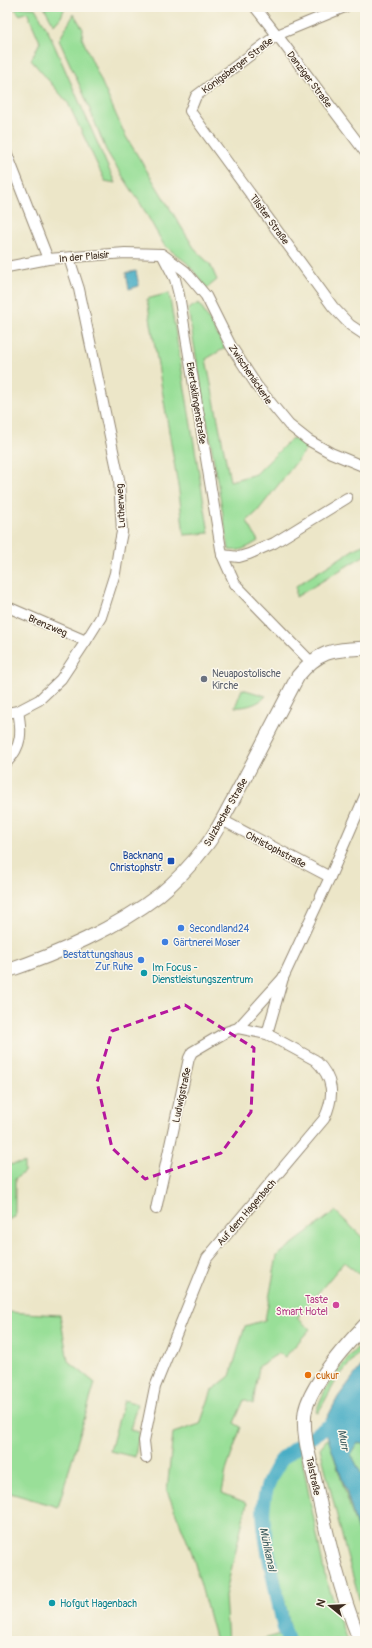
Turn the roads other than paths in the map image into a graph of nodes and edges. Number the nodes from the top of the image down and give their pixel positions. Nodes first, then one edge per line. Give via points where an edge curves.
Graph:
1 (255, 7) edge
2 (344, 7) edge
3 (277, 35) junction
4 (196, 96) joint
5 (365, 152) edge
6 (7, 154) edge
7 (162, 254) junction
8 (69, 258) junction
9 (48, 259) junction
10 (7, 267) edge
11 (365, 334) edge
12 (365, 467) edge
13 (347, 498) dead end
14 (222, 555) junction
15 (10, 608) dead end
16 (86, 641) junction
17 (365, 648) edge
18 (311, 662) junction
19 (18, 711) junction
20 (7, 713) edge
21 (7, 762) edge
22 (365, 796) edge
23 (222, 820) junction
24 (330, 877) junction
25 (7, 971) edge
26 (283, 978) junction
27 (238, 1028) junction
28 (267, 1034) junction
29 (156, 1209) dead end
30 (365, 1325) edge
31 (146, 1458) dead end
32 (360, 1641) edge

1 - 3 street, Danziger Straße
2 - 3 street, Königsberger Straße
3 - 4 street, Königsberger Straße
3 - 5 street, Danziger Straße
4 - 11 street, Tilsiter Straße via 190,111 333,307 350,325
6 - 9 street
7 - 8 street, In der Plaisir via 124,253
7 - 12 street, Zwischenäckerle via 185,271 206,296 231,346 257,386 289,425 331,453
7 - 14 street, Ekertsklingenstraße via 175,279 179,295
8 - 9 street, In der Plaisir
8 - 16 street, Lutherweg via 119,479 122,532 115,573 101,617
9 - 10 street, In der Plaisir
13 - 14 street via 274,543 239,558
14 - 18 street, Ekertsklingenstraße via 235,584
15 - 16 street, Brenzweg
16 - 19 street, Lutherweg via 61,679 39,700
17 - 18 street, Sulzbacher Straße via 326,653
18 - 23 street, Sulzbacher Straße via 298,676
19 - 20 street, Lutherweg
19 - 21 street via 21,738 14,755
22 - 24 street, Ludwigstraße
23 - 24 street, Christophstraße
23 - 25 street, Sulzbacher Straße via 205,848 159,895 128,916 69,948
24 - 26 street, Ludwigstraße
26 - 27 street, Ludwigstraße
26 - 28 street, Ludwigstraße
27 - 28 street, Auf dem Hagenbach
27 - 29 street, Ludwigstraße via 226,1032 192,1052 188,1058
28 - 31 street, Auf dem Hagenbach via 320,1065 331,1082 330,1106 324,1119 207,1258 155,1387 144,1441
30 - 32 street, Talstraße via 317,1384 305,1412 309,1455 323,1519 348,1611

